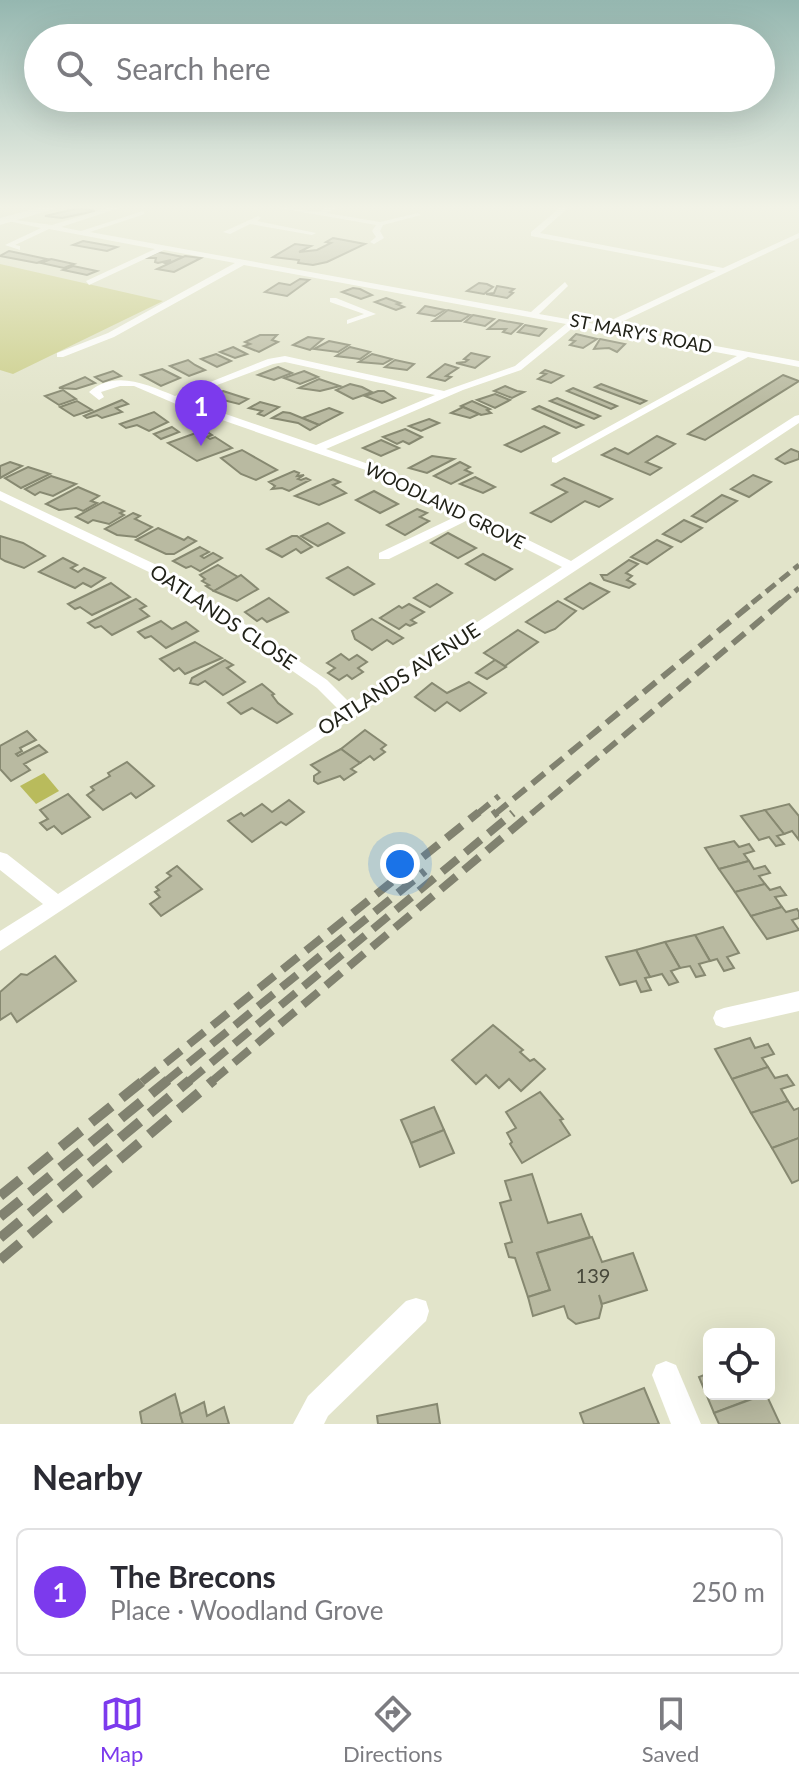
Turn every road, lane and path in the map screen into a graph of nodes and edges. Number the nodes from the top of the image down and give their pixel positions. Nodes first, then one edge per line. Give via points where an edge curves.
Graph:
1 (111, 272) edge
2 (225, 272) edge
3 (288, 272) edge
4 (717, 272) edge
5 (89, 283) dead end
6 (565, 284) dead end
7 (333, 300) dead end
8 (366, 301) dead end
9 (351, 306) junction
10 (533, 315) junction
11 (350, 322) dead end
12 (574, 322) junction
13 (604, 327) junction
14 (747, 354) junction
15 (60, 355) dead end
16 (799, 364) edge
17 (446, 394) junction
18 (99, 397) dead end
19 (180, 402) junction
20 (799, 418) edge
21 (317, 449) junction
22 (556, 460) dead end
23 (0, 495) edge
24 (466, 516) junction
25 (384, 556) dead end
26 (571, 566) junction
27 (349, 711) junction
28 (0, 859) edge
29 (57, 904) junction
30 (0, 942) edge
31 (799, 1001) edge
32 (724, 1018) dead end
33 (416, 1311) dead end
34 (666, 1375) dead end
35 (308, 1424) edge
36 (686, 1424) edge

1 - 5 street
2 - 15 street via 111,335
3 - 10 street, ST MARY'S ROAD
4 - 13 street
6 - 10 street
7 - 9 street
8 - 9 street
9 - 11 street via 372,314
10 - 12 street, ST MARY'S ROAD
12 - 13 street, ST MARY'S ROAD
12 - 17 street, WOODLAND GROVE via 518,368
13 - 14 street, ST MARY'S ROAD
14 - 16 street, ST MARY'S ROAD
14 - 22 street
17 - 19 street via 285,359 189,392 180,396
17 - 21 street, WOODLAND GROVE
18 - 19 street, WOODLAND GROVE via 97,390 126,382
19 - 21 street, WOODLAND GROVE
20 - 26 street, OATLANDS AVENUE
21 - 24 street, WOODLAND GROVE via 384,473
23 - 27 street, OATLANDS CLOSE via 156,570 322,684
24 - 25 street
24 - 26 street, WOODLAND GROVE
26 - 27 street, OATLANDS AVENUE
27 - 29 street, OATLANDS AVENUE
28 - 29 street
29 - 30 street, OATLANDS AVENUE
31 - 32 street
33 - 35 street via 318,1406
34 - 36 street

